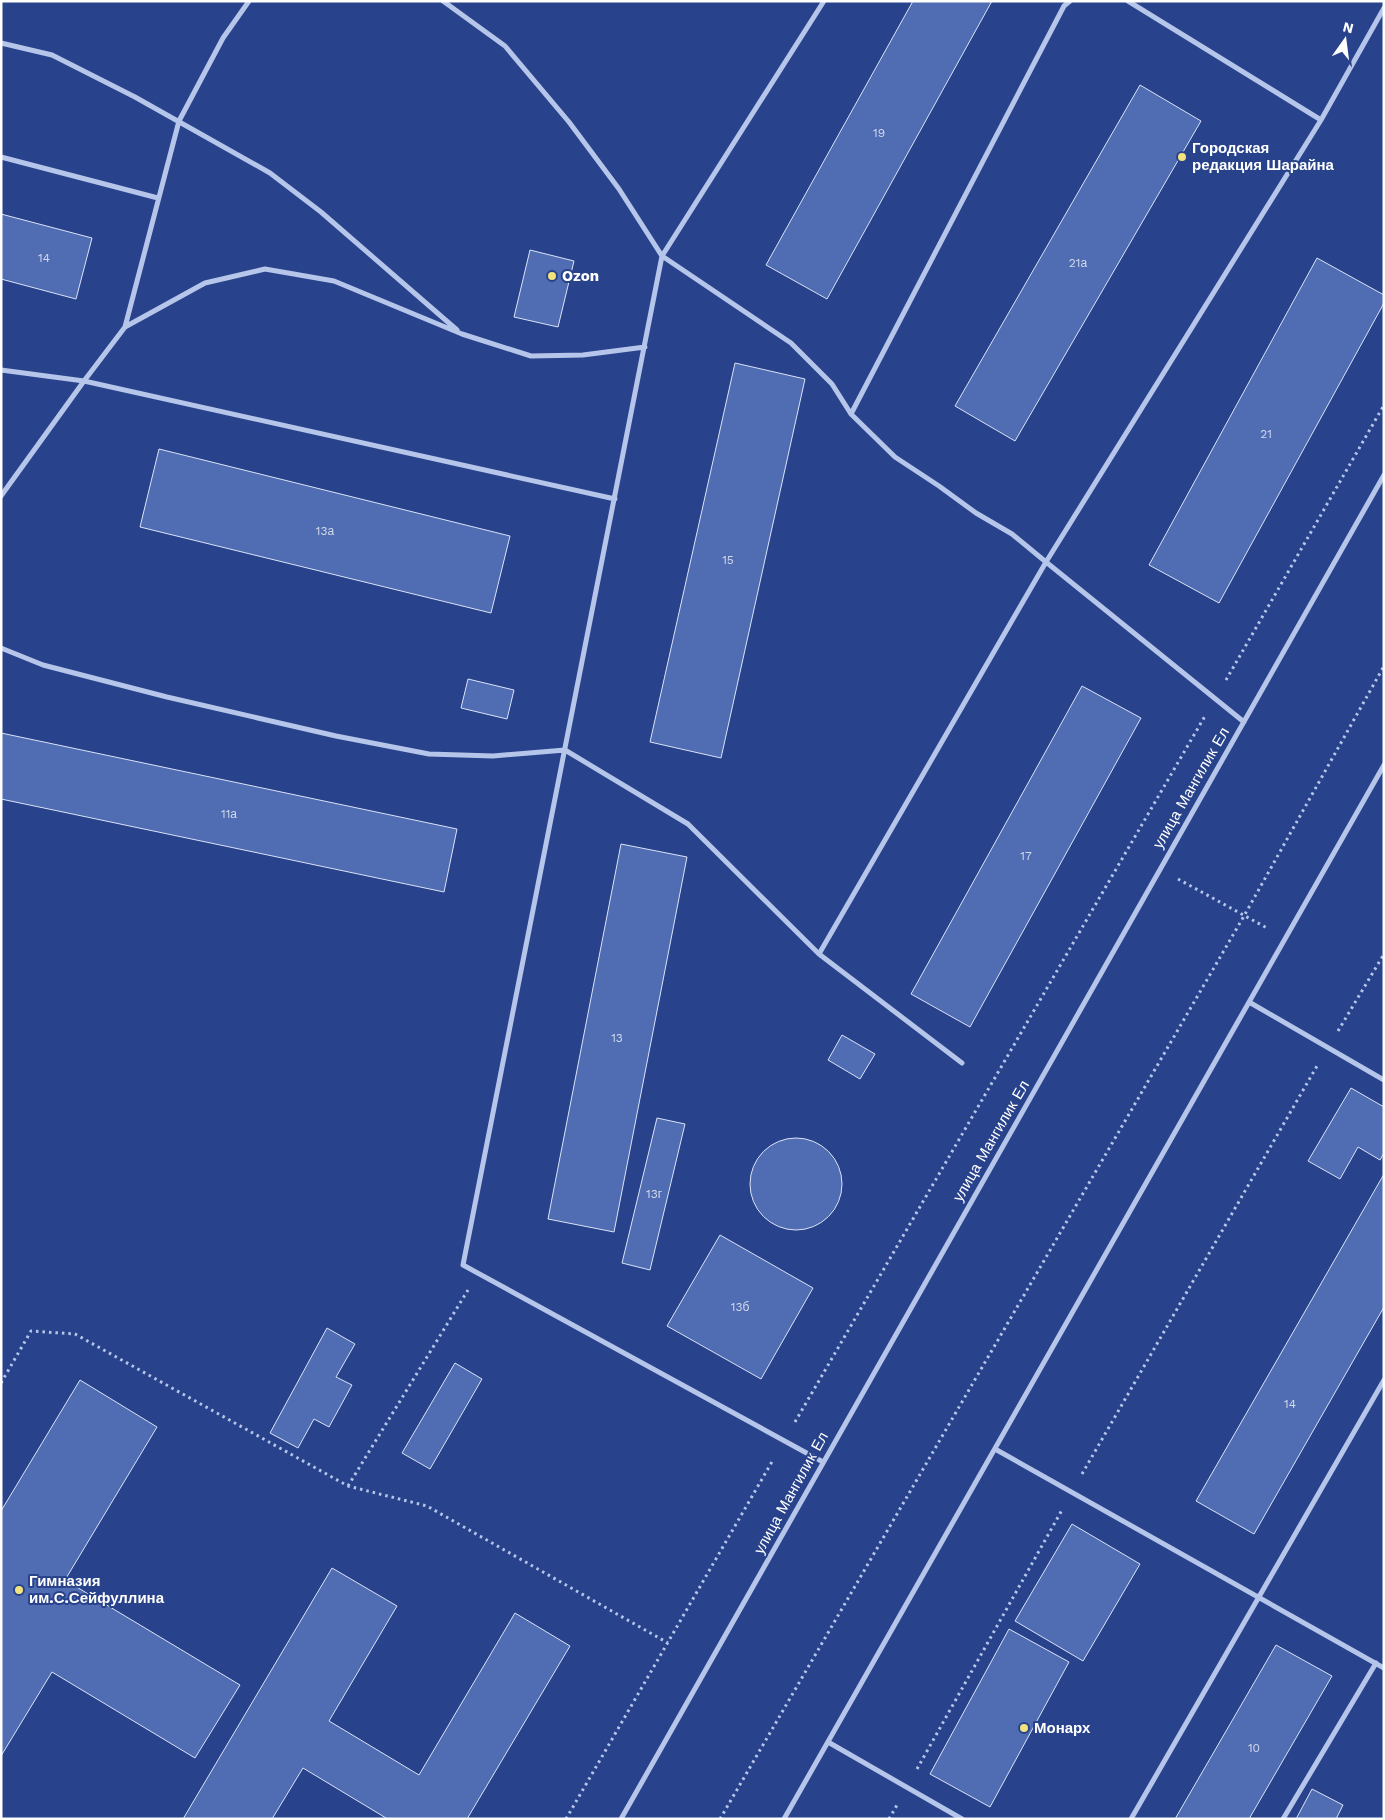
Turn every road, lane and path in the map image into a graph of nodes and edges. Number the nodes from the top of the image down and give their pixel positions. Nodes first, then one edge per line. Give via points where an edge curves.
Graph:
1 (248, 1) edge
2 (443, 1) edge
3 (824, 1) edge
4 (1070, 1) edge
5 (1128, 1) edge
6 (1384, 8) edge
7 (1, 43) edge
8 (1321, 120) junction
9 (179, 121) junction
10 (1, 157) edge
11 (158, 198) junction
12 (662, 256) junction
13 (126, 327) junction
14 (462, 334) junction
15 (645, 347) junction
16 (1, 370) edge
17 (84, 381) junction
18 (1384, 404) edge
19 (851, 414) junction
20 (1384, 475) edge
21 (1, 496) edge
22 (615, 498) junction
23 (1046, 562) junction
24 (1, 648) edge
25 (1384, 666) edge
26 (1215, 698) junction
27 (1244, 722) junction
28 (565, 750) junction
29 (1384, 764) edge
30 (1160, 869) junction
31 (1244, 916) junction
32 (1285, 938) junction
33 (819, 954) junction
34 (1384, 954) edge
35 (1248, 1002) junction
36 (1328, 1048) junction
37 (962, 1063) dead end
38 (1384, 1080) edge
39 (478, 1274) junction
40 (1384, 1380) edge
41 (1, 1383) edge
42 (784, 1441) junction
43 (995, 1449) junction
44 (823, 1462) junction
45 (348, 1486) junction
46 (1072, 1492) junction
47 (1260, 1598) junction
48 (668, 1643) junction
49 (1376, 1663) junction
50 (1384, 1668) edge
51 (828, 1742) junction
52 (907, 1787) junction
53 (566, 1819) edge
54 (621, 1819) edge
55 (720, 1819) edge
56 (784, 1819) edge
57 (890, 1819) edge
58 (962, 1819) edge
59 (1131, 1819) edge
60 (1283, 1819) edge

1 - 9 street via 223,38
2 - 12 street via 505,46 608,174
3 - 12 street
4 - 19 street via 1064,6
5 - 8 street
6 - 8 street
7 - 9 street via 52,55
8 - 23 street
9 - 11 street
9 - 14 street via 270,173
10 - 11 street
11 - 13 street
12 - 15 street
12 - 19 street via 791,343 832,384
13 - 14 street via 205,282 265,269 334,281
13 - 17 street
14 - 15 street via 531,356 583,355
15 - 22 street
16 - 17 street
17 - 21 street
17 - 22 street
18 - 26 path
19 - 23 street via 895,457 1012,534
20 - 27 street, улица Мангилик Ел
22 - 28 street
23 - 26 street
23 - 33 street
24 - 28 street via 43,665 167,697 429,754 493,756
25 - 31 path
26 - 27 street
26 - 42 path
27 - 30 street, улица Мангилик Ел
28 - 33 street via 688,824
28 - 39 street via 463,1265
29 - 32 street
30 - 31 path
30 - 44 street, улица Мангилик Ел
31 - 32 path
31 - 55 path
32 - 35 street
33 - 37 street
34 - 36 path
35 - 36 street
35 - 43 street
36 - 38 street
36 - 46 path
39 - 42 street
39 - 45 path
40 - 47 street
41 - 45 path via 31,1331 75,1334
42 - 44 street
42 - 48 path
43 - 46 street
43 - 51 street
44 - 54 street, улица Мангилик Ел
45 - 48 path via 427,1506
46 - 47 street
46 - 52 path
47 - 49 street
47 - 59 street
48 - 53 path
49 - 50 street
49 - 60 street
51 - 52 street
51 - 56 street
52 - 57 path
52 - 58 street

